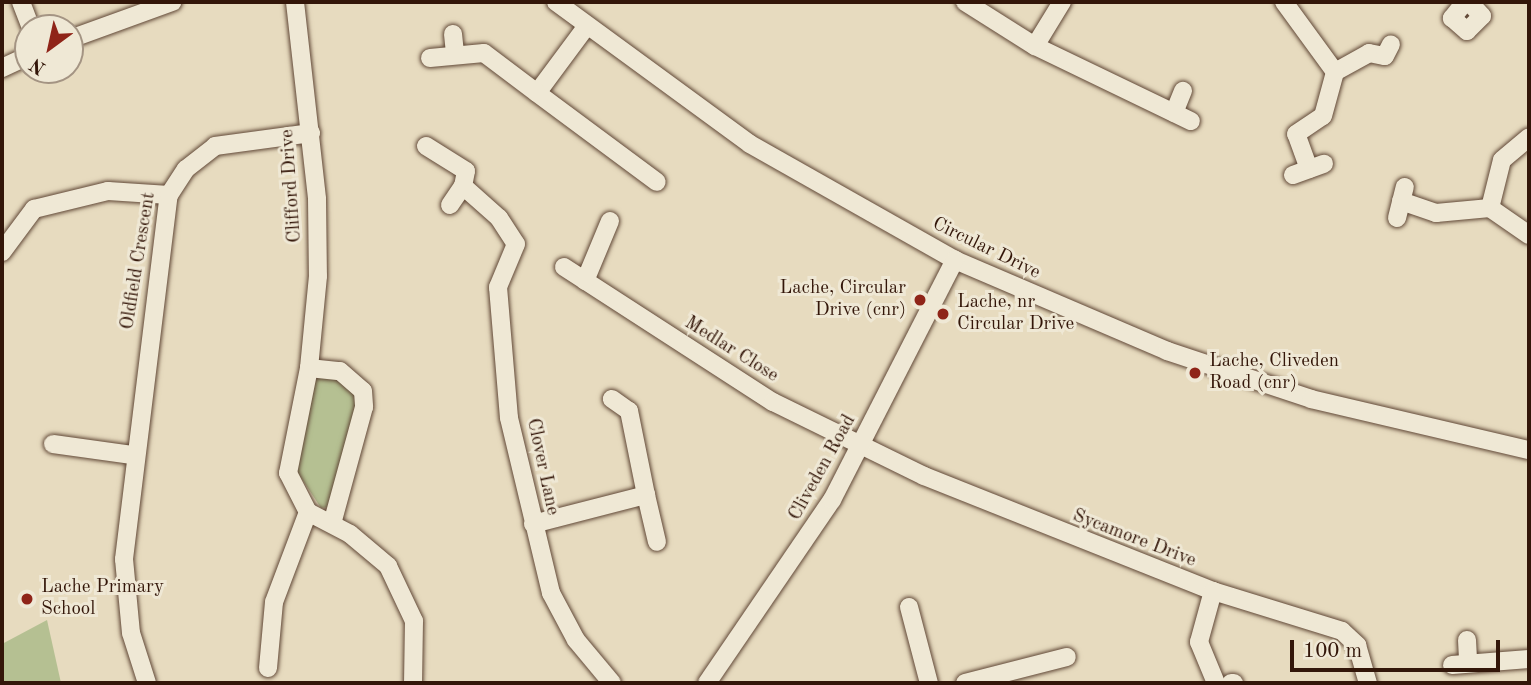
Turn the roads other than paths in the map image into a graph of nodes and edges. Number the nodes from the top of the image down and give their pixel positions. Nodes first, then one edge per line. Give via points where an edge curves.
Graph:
1 (172, 2) edge
2 (295, 2) edge
3 (556, 2) edge
4 (965, 2) edge
5 (1062, 2) edge
6 (1284, 2) edge
7 (586, 27) junction
8 (84, 34) edge
9 (453, 34) dead end
10 (1035, 46) junction
11 (455, 54) junction
12 (1387, 57) dead end
13 (430, 58) dead end
14 (1335, 72) junction
15 (1183, 91) dead end
16 (537, 93) junction
17 (1174, 113) junction
18 (1191, 121) dead end
19 (310, 133) junction
20 (1529, 137) edge
21 (426, 146) dead end
22 (1309, 169) dead end
23 (657, 181) dead end
24 (463, 187) junction
25 (169, 195) junction
26 (1401, 202) dead end
27 (450, 205) dead end
28 (1490, 208) junction
29 (610, 221) dead end
30 (1529, 235) edge
31 (2, 252) edge
32 (955, 260) junction
33 (564, 267) dead end
34 (585, 281) junction
35 (309, 368) junction
36 (620, 398) dead end
37 (53, 444) dead end
38 (861, 444) junction
39 (1529, 450) edge
40 (132, 455) junction
41 (646, 495) junction
42 (308, 512) junction
43 (332, 524) junction
44 (533, 524) junction
45 (657, 542) dead end
46 (1213, 591) junction
47 (909, 607) dead end
48 (1467, 640) dead end
49 (1067, 657) dead end
50 (1529, 659) edge
51 (267, 668) dead end
52 (148, 683) edge
53 (412, 683) edge
54 (612, 683) edge
55 (707, 683) edge
56 (929, 683) edge
57 (965, 683) edge
58 (1216, 683) edge
59 (1368, 683) edge

1 - 8 street
2 - 19 street, Clifford Drive
3 - 7 street, Circular Drive
4 - 10 street
5 - 10 street
6 - 14 street
7 - 16 street
7 - 32 street, Circular Drive via 750,144
9 - 11 street
10 - 17 street
11 - 13 street
11 - 16 street via 484,53
12 - 14 street via 1369,53
14 - 22 street via 1323,116 1292,136
15 - 17 street
16 - 23 street
17 - 18 street
19 - 25 street, Oldfield Crescent via 215,146 186,169
19 - 35 street, Clifford Drive via 318,276
20 - 28 street via 1502,160
21 - 24 street via 466,171
24 - 27 street
24 - 44 street, Clover Lane via 499,218 516,244 498,299 509,418
25 - 31 street via 108,191 44,205 16,224
25 - 40 street, Oldfield Crescent
26 - 28 street via 1436,213
28 - 30 street
29 - 34 street
32 - 38 street, Cliveden Road
32 - 39 street, Circular Drive via 1167,351 1311,399
33 - 34 street, Medlar Close
34 - 38 street, Medlar Close via 773,402
35 - 42 street, Clifford Drive via 292,456 291,488
35 - 43 street via 340,371 363,391 364,407
36 - 41 street via 629,411
37 - 40 street
38 - 46 street, Sycamore Drive via 988,504
38 - 55 street, Cliveden Road via 780,583
40 - 52 street, Oldfield Crescent via 126,605
41 - 44 street
41 - 45 street
42 - 43 street
42 - 51 street via 274,602
43 - 53 street via 388,566 404,594 414,621
44 - 54 street, Clover Lane via 551,593 576,640
46 - 58 street via 1199,642
46 - 59 street, Sycamore Drive via 1342,631 1357,645
47 - 56 street
48 - 50 street via 1460,662
49 - 57 street

